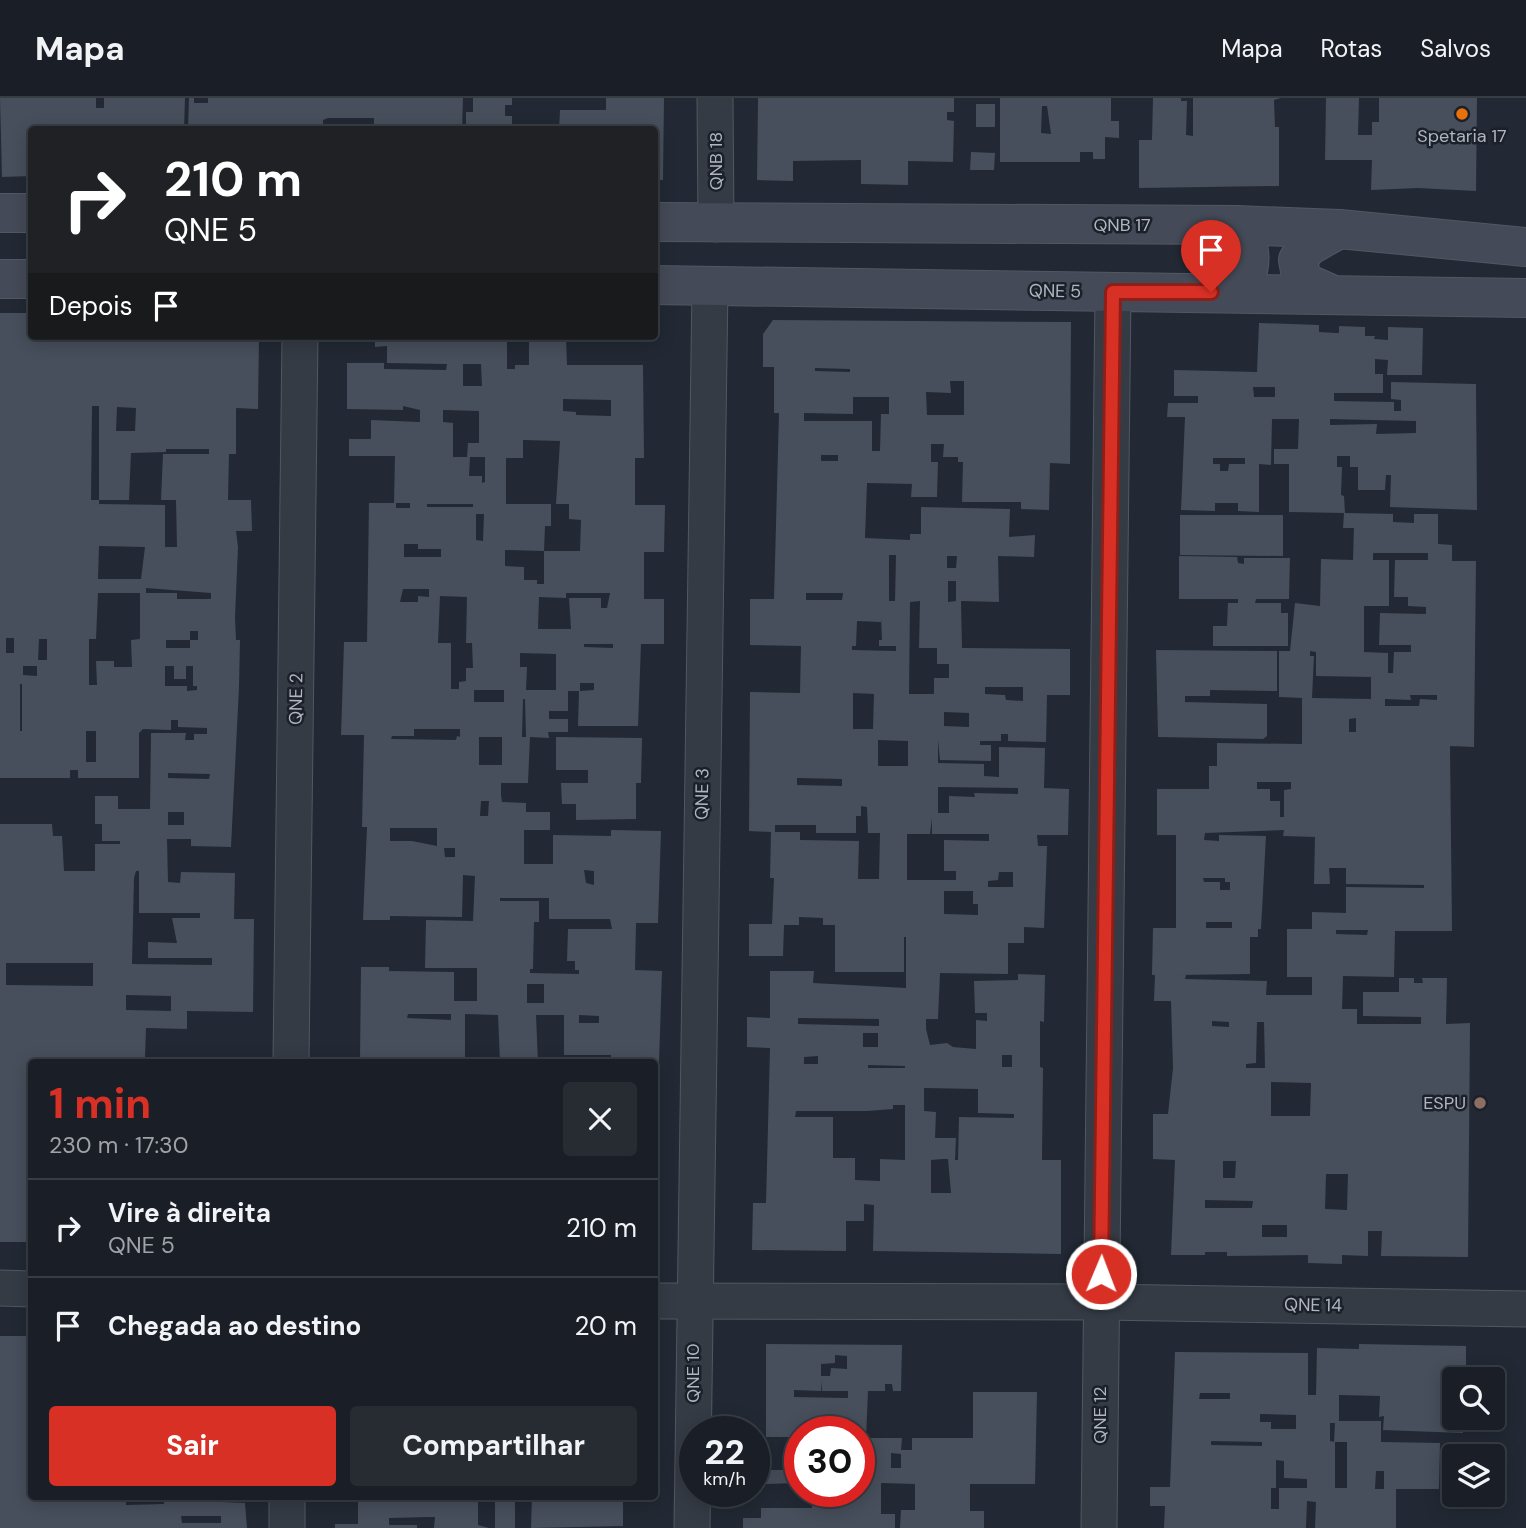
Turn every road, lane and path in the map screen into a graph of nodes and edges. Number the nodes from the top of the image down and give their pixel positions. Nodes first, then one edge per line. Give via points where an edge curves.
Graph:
1 (715, 98) edge
2 (0, 213) edge
3 (28, 213) edge
4 (658, 222) edge
5 (716, 223) junction
6 (1236, 225) junction
7 (1339, 229) junction
8 (1526, 247) edge
9 (0, 279) edge
10 (28, 279) edge
11 (658, 285) edge
12 (710, 286) junction
13 (1113, 292) junction
14 (1236, 292) junction
15 (1329, 293) junction
16 (1526, 298) edge
17 (300, 340) edge
18 (291, 1059) edge
19 (0, 1289) edge
20 (28, 1289) edge
21 (658, 1301) edge
22 (693, 1302) junction
23 (1101, 1302) junction
24 (1526, 1309) edge
25 (287, 1500) edge
26 (287, 1528) edge
27 (692, 1528) edge
28 (1099, 1528) edge

1 - 5 street, QNB 18
2 - 3 main road
4 - 5 main road, QNB 17
5 - 6 main road, QNB 17
6 - 7 main road, QNB 17
6 - 14 main road via 1250,256 1246,279
7 - 8 main road, QNB 17
7 - 15 main road via 1307,247 1298,260 1302,281
9 - 10 main road
11 - 12 main road, QNE 5
12 - 13 main road, QNE 5
12 - 22 street, QNE 3
13 - 14 main road, QNE 5
13 - 23 street, QNE 12
14 - 15 main road, QNE 5
15 - 16 main road, QNE 5
17 - 18 street, QNE 2
19 - 20 street
21 - 22 street, QNE 14
22 - 23 street, QNE 14
22 - 27 street, QNE 10
23 - 24 street, QNE 14
23 - 28 street, QNE 12
25 - 26 street

